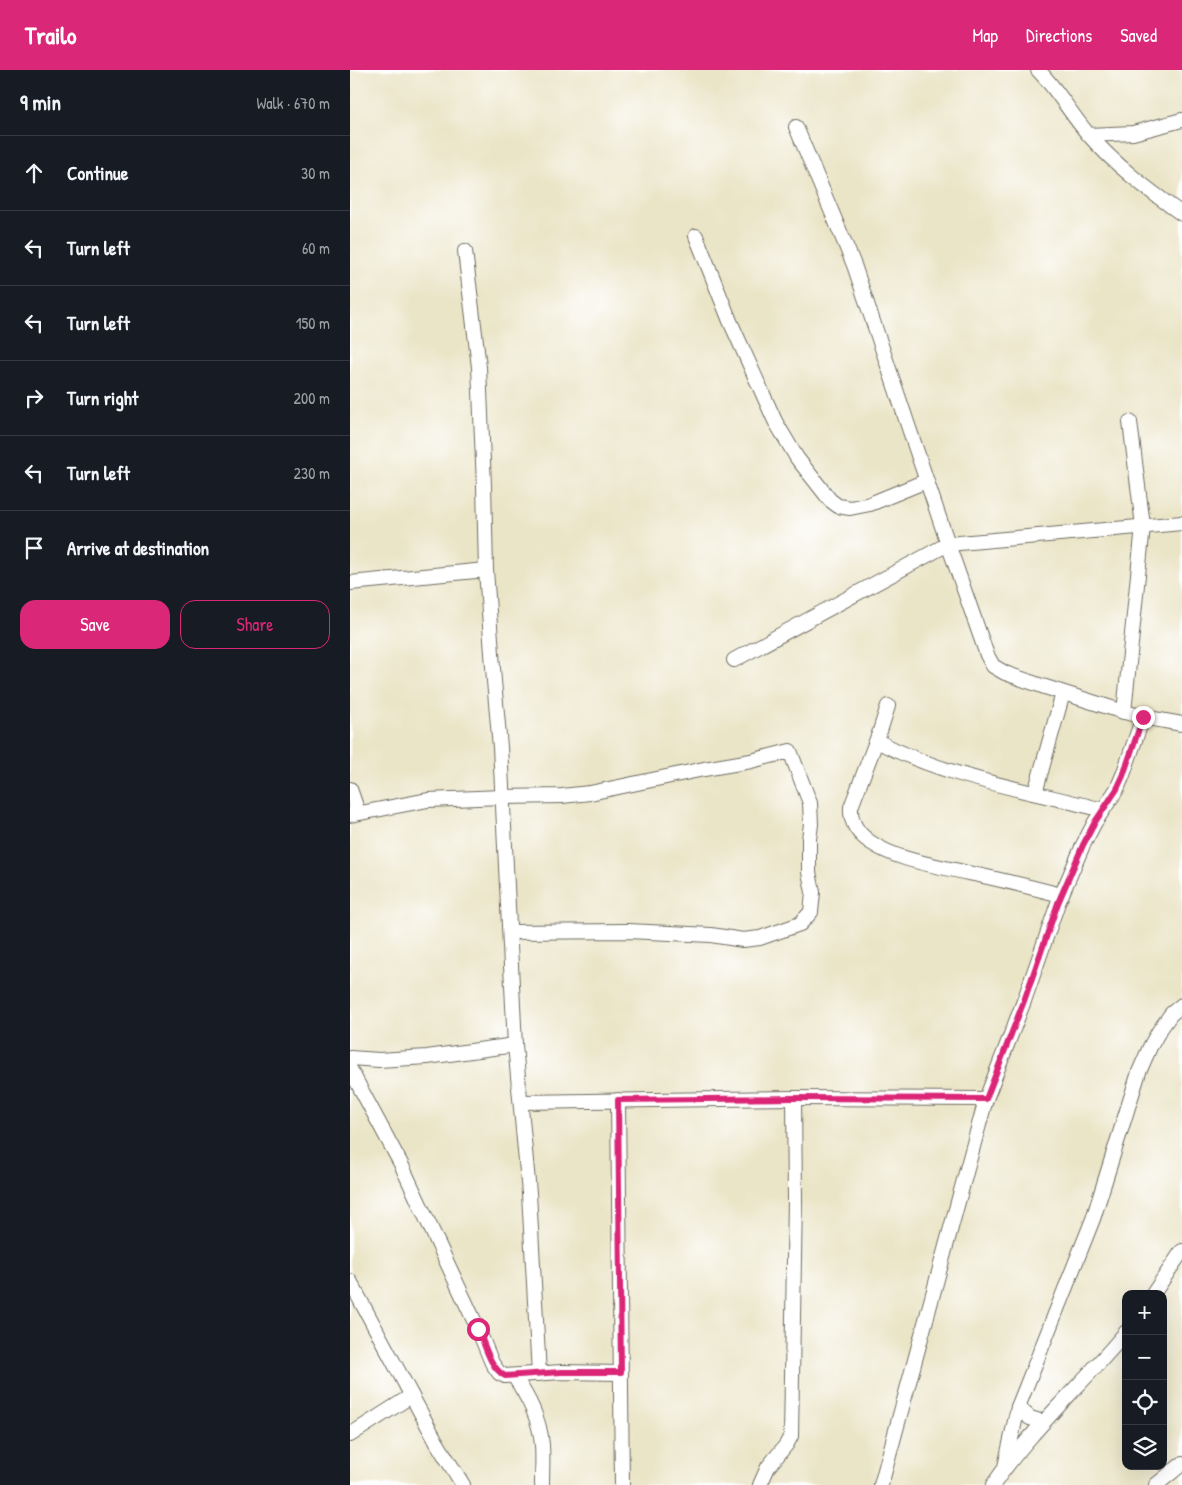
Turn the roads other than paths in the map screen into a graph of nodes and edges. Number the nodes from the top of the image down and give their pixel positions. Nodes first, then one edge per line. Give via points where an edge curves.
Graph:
1 (1038, 70) edge
2 (1182, 120) edge
3 (796, 127) dead end
4 (1089, 135) junction
5 (1182, 214) edge
6 (696, 236) dead end
7 (465, 252) dead end
8 (1130, 422) dead end
9 (926, 481) junction
10 (1182, 523) edge
11 (1143, 526) junction
12 (948, 544) junction
13 (486, 570) junction
14 (350, 583) edge
15 (734, 660) dead end
16 (1063, 693) junction
17 (888, 706) dead end
18 (1124, 712) junction
19 (1143, 717) junction
20 (1182, 724) edge
21 (877, 740) junction
22 (350, 789) edge
23 (1035, 793) junction
24 (502, 797) junction
25 (1103, 810) junction
26 (354, 813) edge
27 (1061, 895) junction
28 (510, 932) junction
29 (1182, 1005) edge
30 (515, 1045) junction
31 (350, 1058) edge
32 (350, 1069) edge
33 (794, 1098) junction
34 (986, 1099) junction
35 (618, 1100) junction
36 (522, 1102) junction
37 (1182, 1251) edge
38 (350, 1281) edge
39 (1156, 1290) edge
40 (1124, 1335) edge
41 (621, 1372) junction
42 (539, 1374) junction
43 (514, 1376) junction
44 (411, 1396) junction
45 (1018, 1407) junction
46 (1043, 1422) junction
47 (350, 1435) edge
48 (1182, 1464) edge
49 (1006, 1467) junction
50 (463, 1485) edge
51 (542, 1485) edge
52 (622, 1485) edge
53 (760, 1485) edge
54 (881, 1485) edge
55 (993, 1485) edge
56 (1156, 1485) edge

1 - 4 street
2 - 4 street via 1133,133
3 - 9 street via 854,265
4 - 5 street via 1133,177
6 - 9 street via 775,420 797,458 830,500 838,506 850,508 870,504
7 - 13 street via 479,367
8 - 11 street
9 - 12 street
10 - 11 street
11 - 12 street
11 - 18 street
12 - 15 street
12 - 16 street via 993,666
13 - 14 street
13 - 24 street
16 - 18 street
16 - 23 street
17 - 21 street
18 - 19 street
19 - 20 street
19 - 25 street via 1123,776
21 - 23 street via 947,771
21 - 27 street via 851,807 854,826 870,842 900,857
22 - 26 street
23 - 25 street
24 - 26 street via 428,800
24 - 28 street
24 - 28 street via 590,793 790,751 810,803 809,872 813,892 811,912 800,924 760,938 743,940 712,935 628,931
25 - 27 street
27 - 34 street
28 - 30 street
29 - 45 street via 1158,1031 1139,1072 1090,1228
30 - 31 street via 427,1057
30 - 36 street
32 - 43 street via 401,1164 492,1363 499,1373
33 - 34 street
33 - 35 street
33 - 53 street via 791,1436
34 - 54 street
35 - 36 street
35 - 41 street
36 - 42 street
37 - 39 street
38 - 44 street
40 - 46 street
41 - 42 street
41 - 52 street
42 - 43 street
43 - 51 street via 530,1401 538,1427 542,1445
44 - 47 street
44 - 50 street
45 - 46 street via 1030,1418
45 - 49 street
46 - 49 street
48 - 56 street
49 - 55 street

